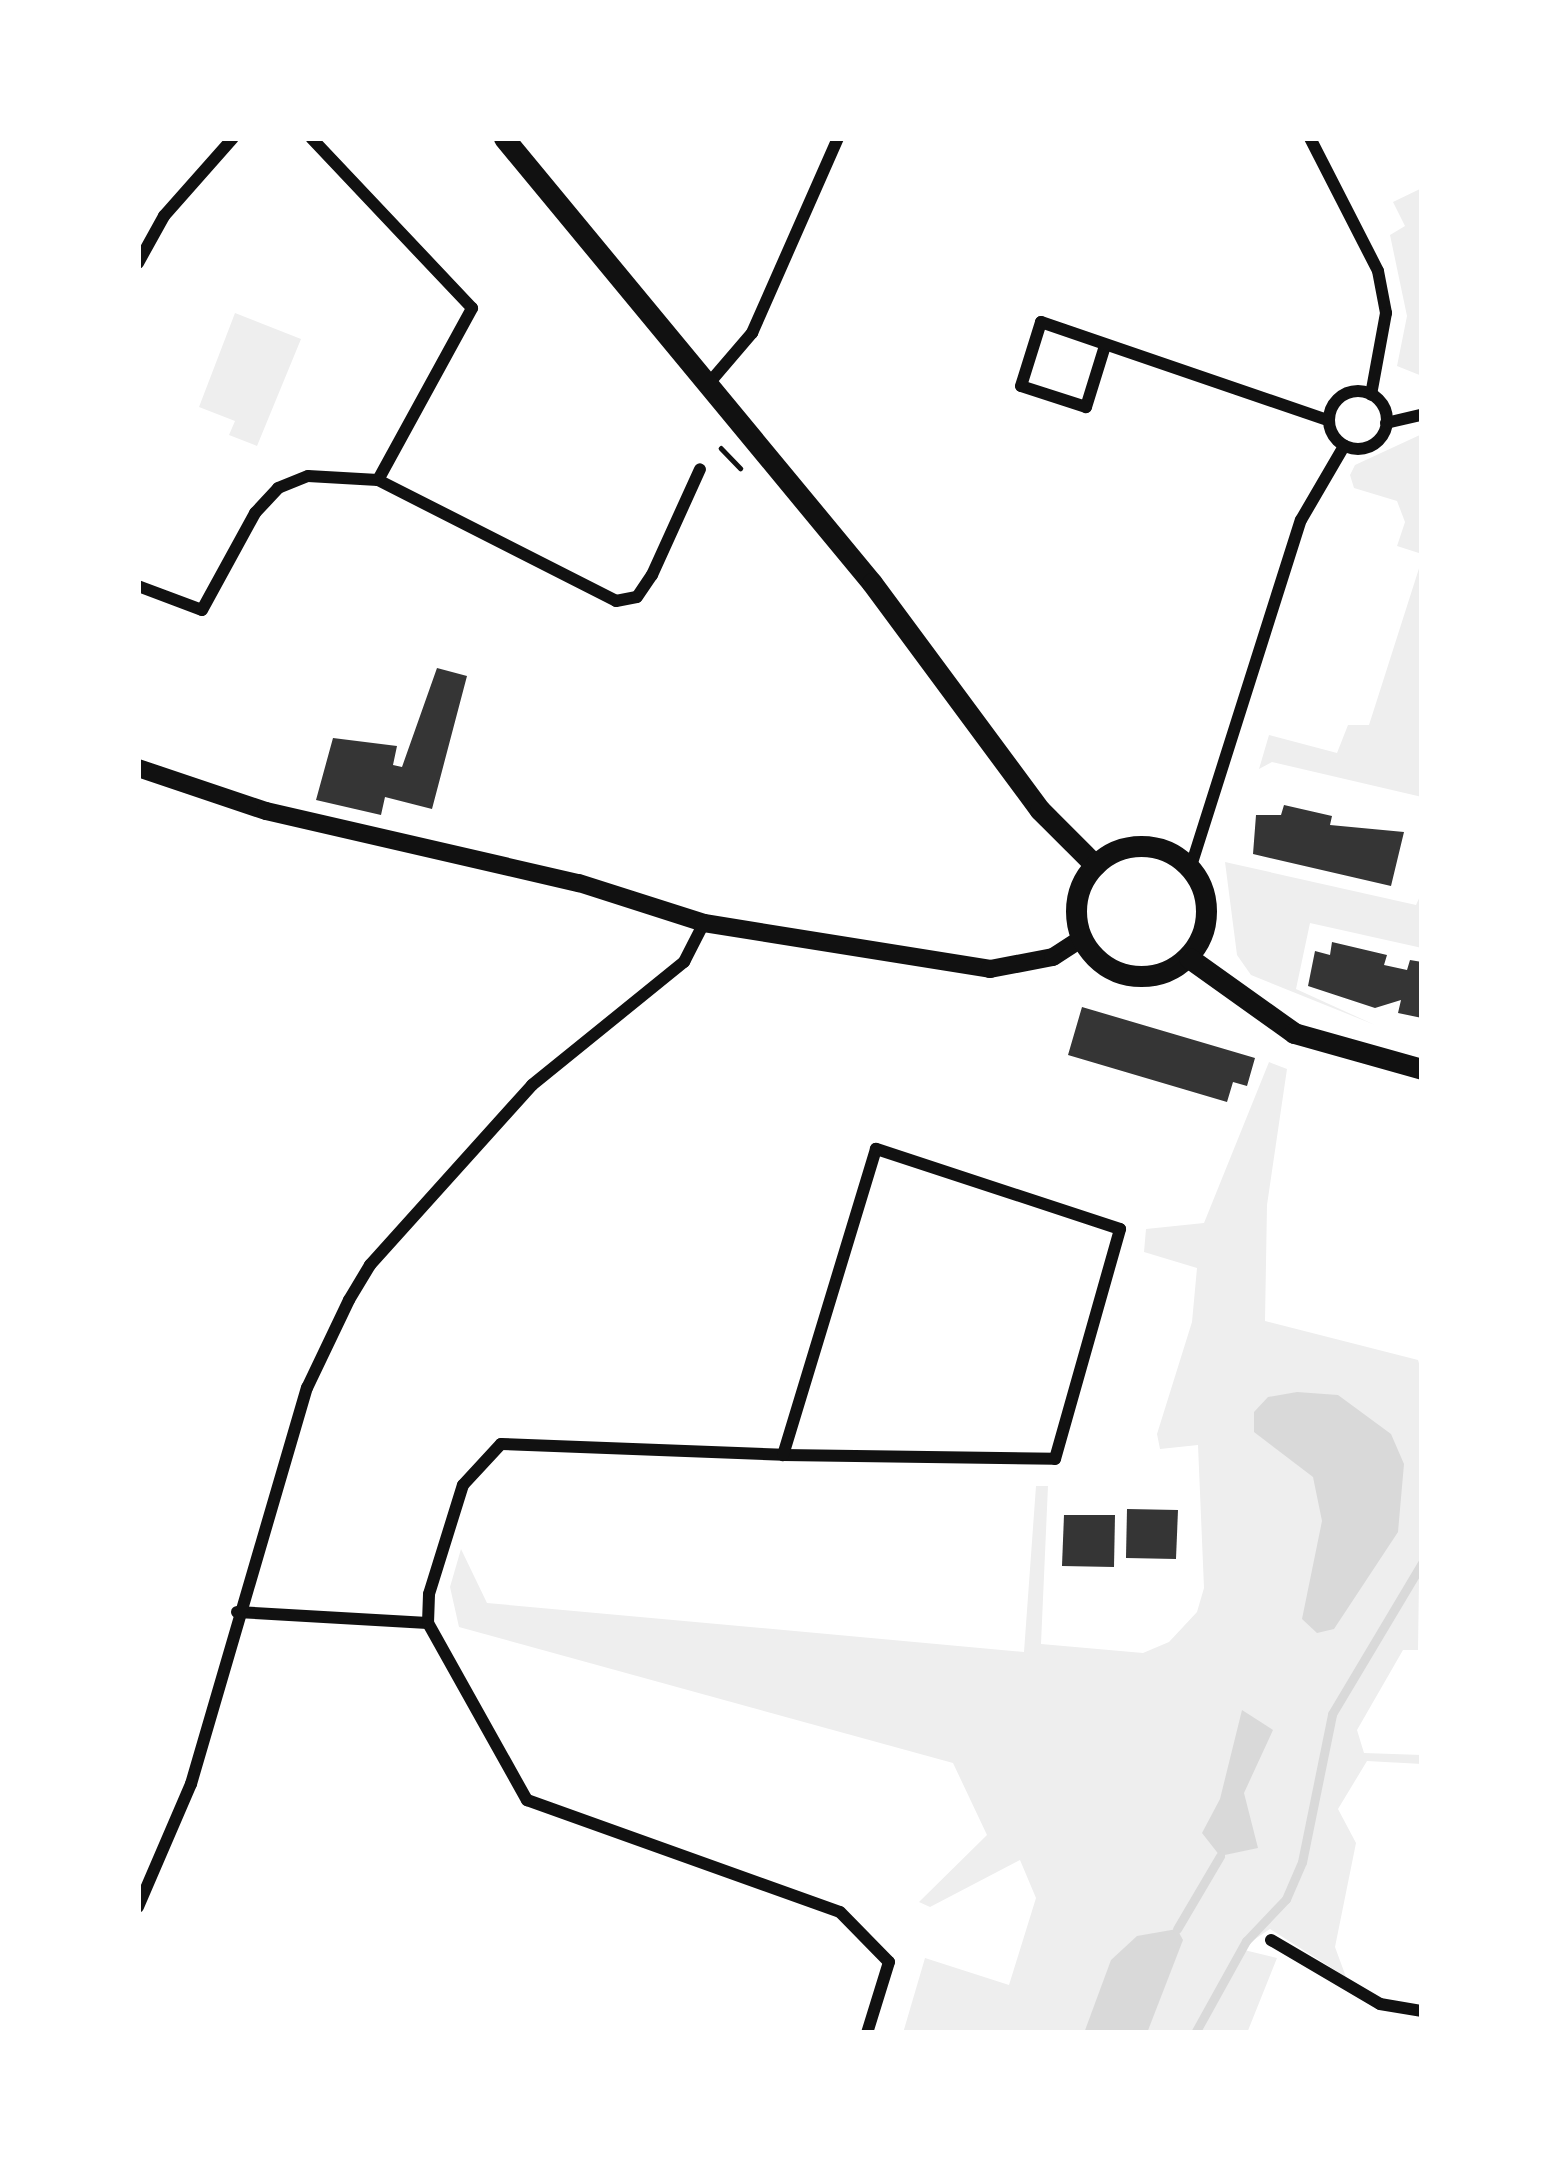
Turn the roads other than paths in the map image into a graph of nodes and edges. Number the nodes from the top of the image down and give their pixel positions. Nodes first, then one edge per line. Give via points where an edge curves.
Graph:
1 (233, 138) edge
2 (311, 138) edge
3 (504, 138) edge
4 (838, 138) edge
5 (1310, 138) edge
6 (138, 263) edge
7 (1104, 349) junction
8 (710, 382) junction
9 (1371, 395) junction
10 (1422, 415) edge
11 (1328, 420) junction
12 (1386, 423) junction
13 (1344, 446) junction
14 (700, 469) dead end
15 (378, 480) junction
16 (138, 586) edge
17 (138, 767) edge
18 (1095, 865) junction
19 (1191, 866) junction
20 (704, 923) junction
21 (1081, 939) junction
22 (1189, 958) junction
23 (1422, 1069) edge
24 (783, 1455) junction
25 (237, 1612) junction
26 (428, 1623) junction
27 (138, 1907) edge
28 (1271, 1940) dead end
29 (1422, 2011) edge
30 (867, 2033) edge

1 - 6 street via 164,216
2 - 15 street via 472,308
3 - 8 main road
4 - 8 street via 752,333
5 - 9 street via 1378,271 1386,313
7 - 7 street via 1106,343 1041,322 1021,386 1086,407
7 - 11 street
8 - 18 main road via 909,629 1040,810
9 - 11 street via 1342,396
9 - 12 street
10 - 12 street
11 - 13 street
12 - 13 street via 1372,446
13 - 19 street via 1301,520
14 - 15 street via 652,575 637,597 616,601
15 - 16 street via 308,476 278,488 255,513 202,610
17 - 20 street via 266,811 579,884
18 - 19 main road via 1140,845
18 - 21 main road via 1080,887
19 - 22 main road via 1207,909
20 - 21 street via 990,969 1053,957
20 - 25 street via 684,962 532,1085 370,1265 307,1388
21 - 22 main road via 1118,973 1156,975
22 - 23 main road via 1294,1033
24 - 24 street via 876,1149 1120,1229 1055,1460
24 - 26 street via 501,1444 463,1485 429,1594
25 - 26 street
25 - 27 street via 191,1784
26 - 30 street via 526,1800 840,1912 889,1962
28 - 29 street via 1380,2004

